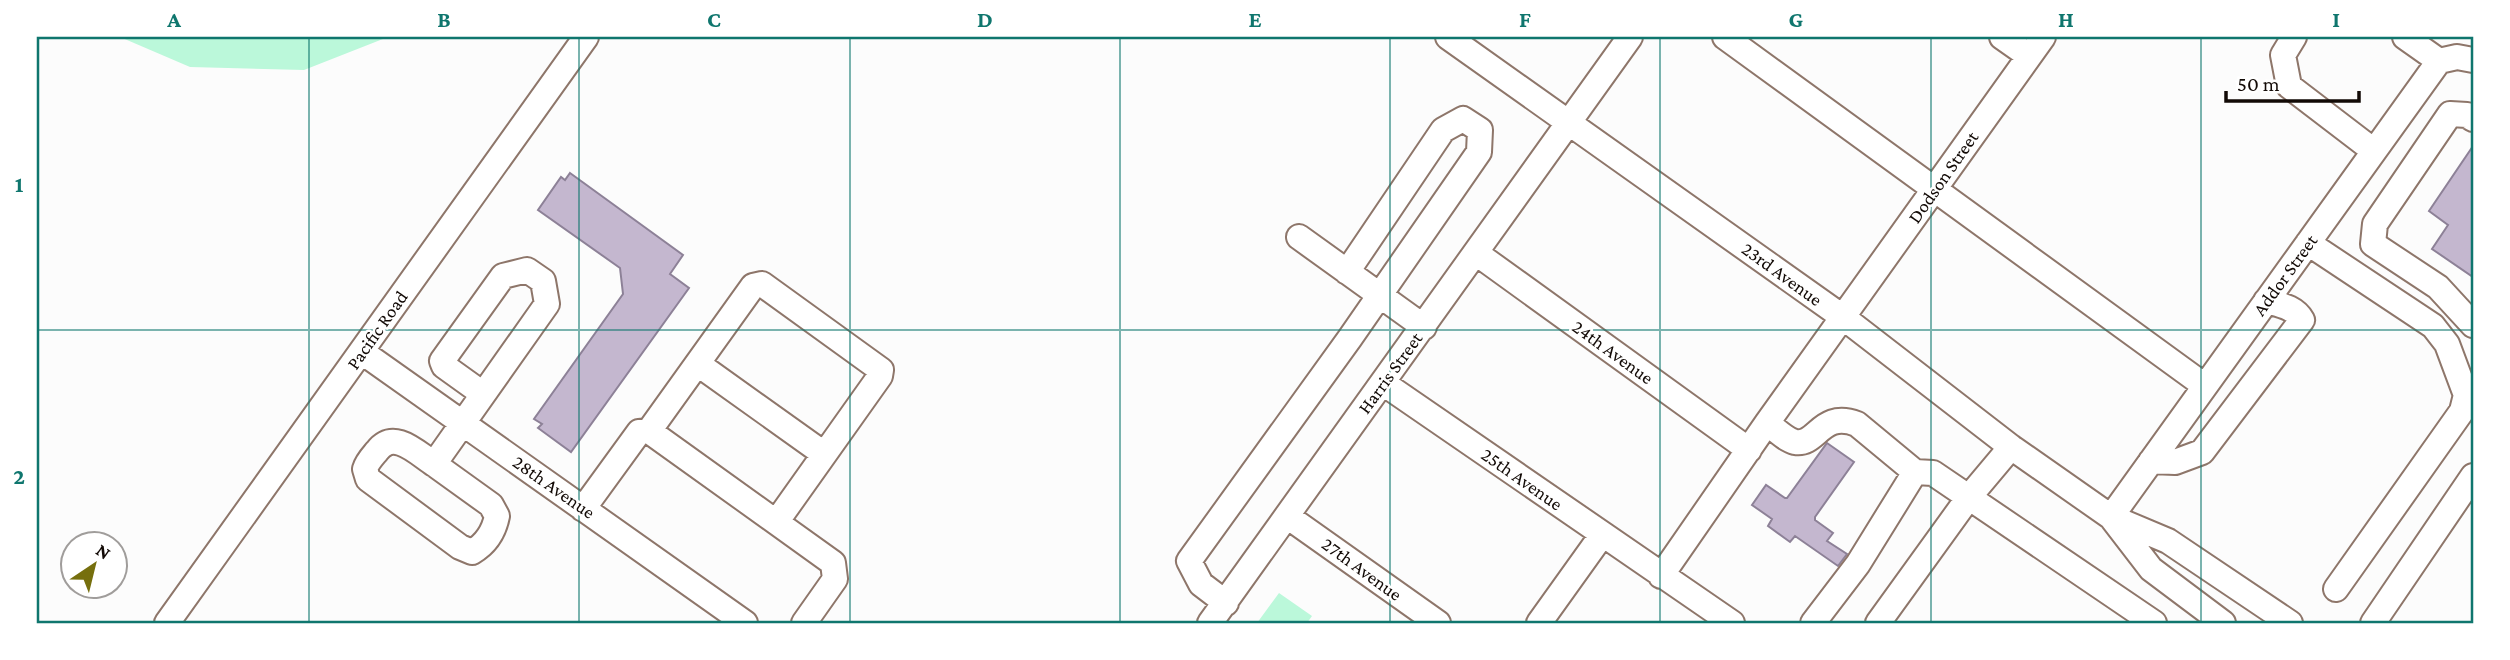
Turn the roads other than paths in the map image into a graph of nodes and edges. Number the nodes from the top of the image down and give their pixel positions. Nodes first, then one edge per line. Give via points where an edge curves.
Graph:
1 (586, 37) edge
2 (1448, 37) edge
3 (1630, 37) edge
4 (1725, 37) edge
5 (2002, 37) edge
6 (2294, 37) edge
7 (2405, 37) edge
8 (2036, 46) edge
9 (2473, 60) edge
10 (2439, 61) junction
11 (2473, 119) edge
12 (1569, 121) junction
13 (2374, 151) junction
14 (1936, 188) junction
15 (1299, 237) dead end
16 (2308, 243) junction
17 (1476, 253) junction
18 (1348, 272) junction
19 (1379, 295) junction
20 (2266, 301) junction
21 (1844, 318) junction
22 (2473, 325) edge
23 (1424, 327) junction
24 (362, 352) junction
25 (698, 364) junction
26 (1383, 383) junction
27 (2205, 386) junction
28 (483, 394) junction
29 (463, 423) junction
30 (1767, 423) junction
31 (649, 430) junction
32 (2011, 447) junction
33 (1749, 450) junction
34 (824, 454) junction
35 (2151, 461) junction
36 (434, 464) junction
37 (1915, 472) junction
38 (2473, 476) edge
39 (1969, 497) junction
40 (583, 509) junction
41 (1287, 516) junction
42 (2111, 517) junction
43 (777, 521) junction
44 (1602, 535) junction
45 (1661, 576) junction
46 (2336, 589) dead end
47 (1226, 603) junction
48 (167, 623) edge
49 (745, 623) edge
50 (804, 623) edge
51 (1210, 623) edge
52 (1438, 623) edge
53 (1539, 623) edge
54 (1732, 623) edge
55 (1813, 623) edge
56 (1878, 623) edge
57 (2154, 623) edge
58 (2223, 623) edge
59 (2290, 623) edge
60 (2372, 623) edge

1 - 24 street, Pacific Road
2 - 12 street, 23rd Avenue
3 - 12 street, Harris Street
4 - 14 street
5 - 8 street
6 - 13 street via 2283,55 2289,86
7 - 10 street
8 - 14 street, Dodson Street
9 - 10 street
10 - 13 street, Addor Street
11 - 22 street via 2450,114 2375,224 2373,244 2438,287
12 - 17 street, Harris Street
12 - 21 street, 23rd Avenue
13 - 16 street, Addor Street
14 - 21 street, Dodson Street
14 - 27 street
15 - 18 street
16 - 20 street, Addor Street
16 - 46 street via 2432,326 2447,344 2466,395 2462,411
17 - 23 street, Harris Street
17 - 33 street, 24th Avenue
18 - 19 street
18 - 19 street via 1443,130 1463,119 1480,130 1479,152
19 - 23 street
19 - 47 street via 1189,561 1201,584
20 - 27 street, Addor Street
20 - 35 street via 2288,307 2302,320 2202,452 2175,462
21 - 30 street, Dodson Street
21 - 32 street, 23rd Avenue
23 - 26 street, Harris Street
24 - 29 street, 28th Avenue
24 - 48 street, Pacific Road
25 - 31 street
25 - 34 street
25 - 34 street via 753,286 762,284 877,366 880,376
26 - 41 street, Harris Street
26 - 44 street, 25th Avenue
27 - 35 street, Addor Street
28 - 28 street via 547,304 545,284 527,270 503,276 442,360
28 - 29 street
29 - 36 street
29 - 40 street, 28th Avenue
30 - 33 street, Dodson Street
30 - 37 street via 1794,442 1803,442 1824,425 1848,421
31 - 40 street via 639,432
31 - 43 street
32 - 39 street
32 - 42 street, 23rd Avenue
33 - 45 street, Dodson Street
34 - 43 street
35 - 42 street, Addor Street
36 - 36 street via 491,505 497,516 494,529 472,552 368,479 365,469 383,443 393,440
37 - 39 street via 1933,473
37 - 55 street via 1858,564
38 - 60 street
39 - 56 street
39 - 57 street
40 - 49 street, 28th Avenue
41 - 47 street, Harris Street
41 - 52 street, 27th Avenue
42 - 58 street, 23rd Avenue via 2151,569
42 - 59 street, 23rd Avenue via 2168,541
43 - 50 street via 833,563 835,579
44 - 45 street, 25th Avenue
44 - 53 street
45 - 54 street, 25th Avenue
47 - 51 street, Harris Street

